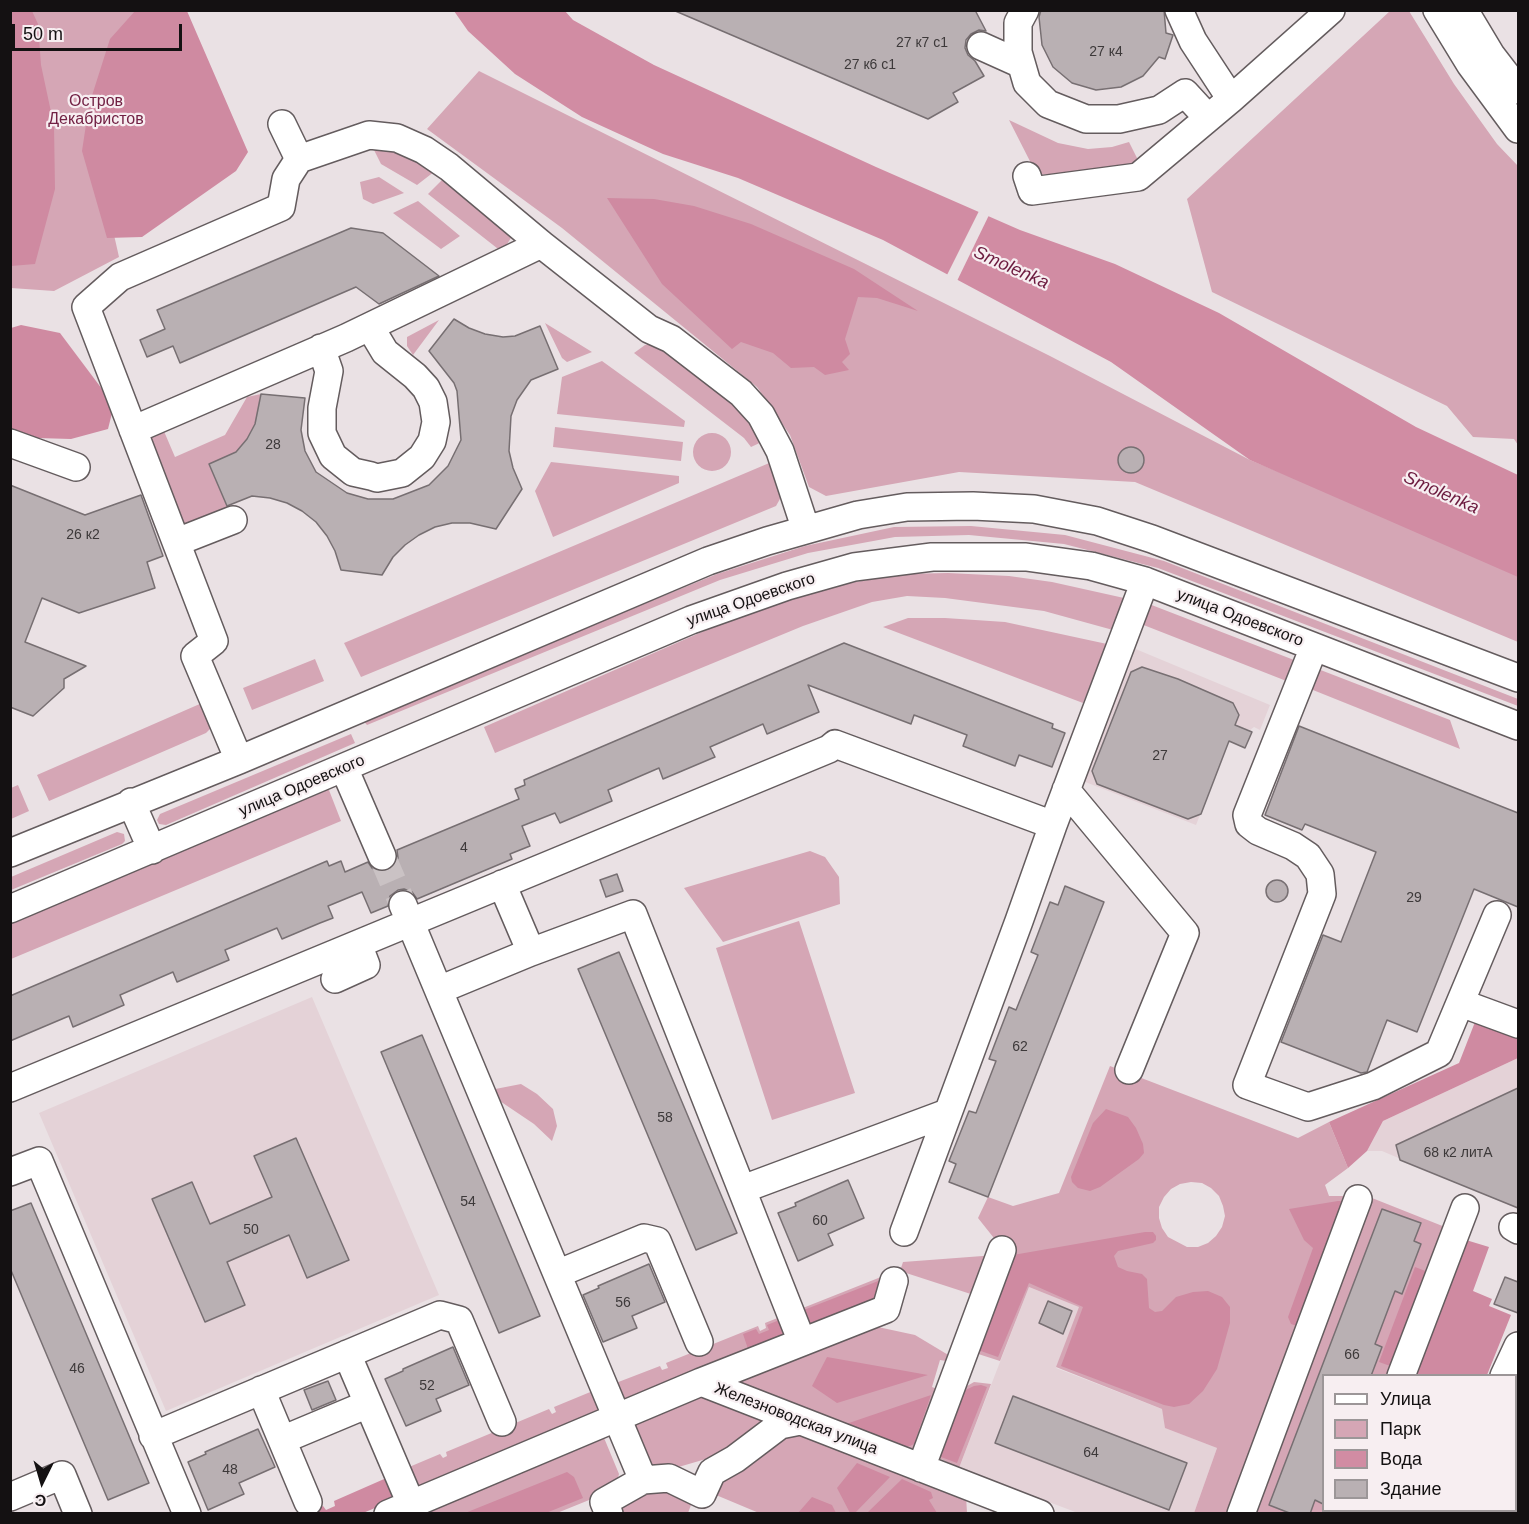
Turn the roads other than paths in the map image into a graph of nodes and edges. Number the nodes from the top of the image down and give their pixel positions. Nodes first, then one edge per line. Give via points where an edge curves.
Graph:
1 (1025, 10) edge
2 (1179, 10) edge
3 (1331, 10) edge
4 (1437, 10) edge
5 (1464, 10) edge
6 (981, 46) dead end
7 (1021, 64) junction
8 (1518, 90) edge
9 (1231, 99) junction
10 (1208, 118) junction
11 (282, 124) dead end
12 (1518, 129) edge
13 (299, 159) junction
14 (1027, 176) dead end
15 (541, 244) junction
16 (370, 327) junction
17 (321, 348) junction
18 (132, 430) junction
19 (10, 443) edge
20 (76, 467) dead end
21 (233, 520) dead end
22 (806, 530) junction
23 (177, 542) junction
24 (1145, 581) junction
25 (1314, 647) junction
26 (1518, 678) edge
27 (1518, 726) edge
28 (239, 759) junction
29 (345, 768) junction
30 (1066, 790) junction
31 (131, 802) junction
32 (1053, 825) junction
33 (152, 850) junction
34 (10, 852) edge
35 (382, 856) tunnel mouth
36 (502, 884) junction
37 (10, 909) edge
38 (406, 914) junction
39 (1497, 915) dead end
40 (358, 944) junction
41 (531, 952) junction
42 (335, 979) dead end
43 (439, 990) junction
44 (1461, 1003) junction
45 (1518, 1024) edge
46 (1129, 1070) dead end
47 (10, 1088) edge
48 (947, 1113) junction
49 (904, 1130) junction
50 (930, 1158) junction
51 (10, 1172) edge
52 (742, 1189) junction
53 (1358, 1199) dead end
54 (1465, 1208) dead end
55 (904, 1232) dead end
56 (1002, 1250) dead end
57 (557, 1274) junction
58 (894, 1281) dead end
59 (699, 1342) dead end
60 (802, 1342) junction
61 (1518, 1346) edge
62 (347, 1354) junction
63 (1402, 1374) edge
64 (1505, 1374) edge
65 (701, 1382) junction
66 (261, 1390) junction
67 (368, 1404) junction
68 (616, 1417) junction
69 (800, 1421) junction
70 (502, 1422) dead end
71 (153, 1436) junction
72 (282, 1440) junction
73 (921, 1468) junction
74 (656, 1479) junction
75 (703, 1493) edge
76 (10, 1497) edge
77 (309, 1502) dead end
78 (399, 1509) edge
79 (78, 1514) edge
80 (187, 1514) edge
81 (609, 1514) edge
82 (1040, 1514) edge
83 (1241, 1514) edge

1 - 7 street via 1018,23
2 - 9 street via 1193,41
3 - 9 street
4 - 12 street via 1470,64
5 - 8 street
6 - 7 street
7 - 10 street via 1027,83 1048,104 1086,119 1119,119 1159,110 1185,93
9 - 10 street
10 - 14 street via 1138,177 1032,191
11 - 13 street
13 - 15 street via 369,135 397,138 449,167
13 - 18 street via 286,179 281,207 120,277 86,307
15 - 16 street
15 - 22 street via 649,329 671,339 741,393 761,415 780,451
16 - 17 street
16 - 17 street via 385,352 415,376 434,402 436,422 432,441 422,457 402,473 377,478 353,472 333,456 322,433 329,371
17 - 18 street
18 - 23 street
19 - 20 street
21 - 23 street
22 - 26 street via 858,515 907,507 1034,509 1097,521
22 - 28 street via 708,561
23 - 28 street via 214,641 195,656
24 - 25 street, улица Одоевского
24 - 29 street, улица Одоевского via 1090,566 1026,557 932,557 854,567 691,620
24 - 30 street
25 - 27 street, улица Одоевского
25 - 44 street via 1247,815 1249,824 1258,831 1308,856 1320,874 1322,894 1247,1085 1308,1107 1373,1086 1439,1053
28 - 31 street
29 - 33 street, улица Одоевского
29 - 35 street
30 - 32 street
30 - 46 street via 1185,933
31 - 33 street
31 - 34 street
32 - 36 street via 835,744
32 - 48 street
33 - 37 street, улица Одоевского
36 - 38 street
36 - 41 street
38 - 40 street
38 - 43 street
39 - 44 street
40 - 42 street via 366,965
40 - 47 street
41 - 43 street
41 - 52 street via 633,914
43 - 57 street
44 - 45 street
48 - 49 street
48 - 50 street
49 - 50 street
49 - 52 street
50 - 55 street
51 - 71 street via 39,1161
52 - 60 street
53 - 83 street
54 - 63 street
56 - 73 street
57 - 59 street via 644,1238 657,1240
57 - 68 street
58 - 60 street via 886,1309
60 - 65 street
61 - 64 street
62 - 66 street
62 - 67 street
62 - 70 street via 440,1315 459,1320
65 - 68 street, Железноводская улица
65 - 69 street, Железноводская улица
66 - 71 street
66 - 72 street
67 - 72 street
67 - 78 street
68 - 74 street
68 - 78 street, Железноводская улица
69 - 73 street, Железноводская улица
69 - 75 street via 780,1425 735,1459
71 - 80 street
72 - 77 street
73 - 82 street, Железноводская улица
74 - 75 street
74 - 81 street via 604,1502
76 - 79 street via 62,1475

